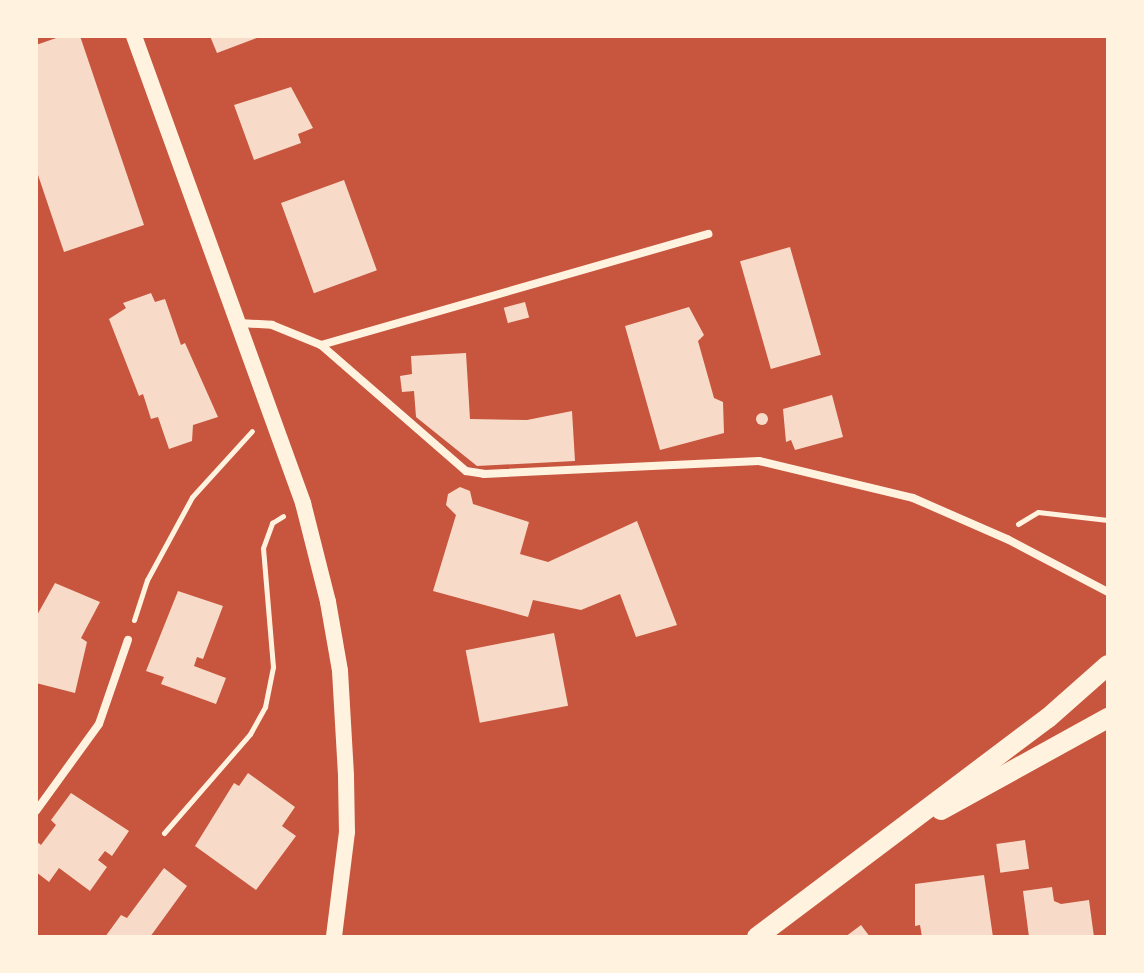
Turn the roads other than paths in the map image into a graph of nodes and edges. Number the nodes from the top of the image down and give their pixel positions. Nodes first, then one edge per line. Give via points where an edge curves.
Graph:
1 (134, 36) edge
2 (708, 234) dead end
3 (238, 323) junction
4 (321, 345) junction
5 (1108, 592) edge
6 (128, 640) road end
7 (1108, 665) edge
8 (1108, 718) edge
9 (36, 811) edge
10 (868, 851) junction
11 (334, 937) edge
12 (757, 937) edge

1 - 3 main road
2 - 4 street
3 - 4 street via 272,325
3 - 11 main road via 303,503 328,602 345,724 347,832
4 - 5 street via 466,471 759,461 884,489 1007,539
6 - 9 street via 99,724
7 - 10 main road via 1048,718
8 - 10 main road
10 - 12 main road

